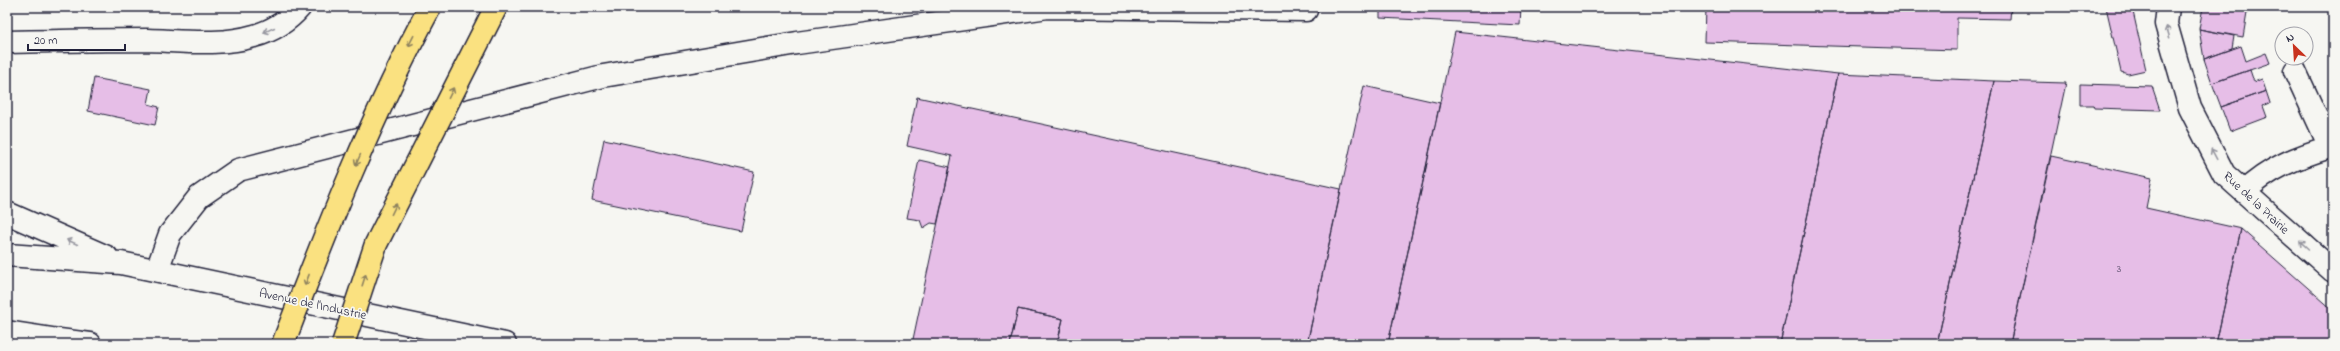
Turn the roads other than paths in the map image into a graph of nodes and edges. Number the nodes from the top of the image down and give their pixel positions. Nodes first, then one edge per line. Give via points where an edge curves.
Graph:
1 (300, 7) edge
2 (430, 7) edge
3 (496, 7) edge
4 (2168, 7) edge
5 (1306, 10) dead end
6 (7, 42) edge
7 (2295, 71) dead end
8 (2332, 148) edge
9 (2244, 192) junction
10 (7, 213) edge
11 (7, 255) edge
12 (120, 263) junction
13 (157, 270) junction
14 (2333, 271) edge
15 (7, 332) edge
16 (58, 342) edge
17 (90, 344) edge
18 (283, 344) edge
19 (343, 344) edge
20 (505, 344) edge

1 -> 6 street via 271,30 254,37 226,41
2 -> 18 highway, bridge via 410,43 322,239
19 -> 3 highway, bridge via 376,244
9 -> 4 street, Rue de la Prairie via 2224,174 2190,108 2166,24
5 - 13 street via 1048,7 797,43 603,76 238,170 199,197 170,234
7 - 8 street
8 - 9 street via 2294,158 2260,176
14 -> 9 street, Rue de la Prairie
12 -> 10 street, Avenue de l'Industrie
11 - 12 street, Avenue de l'Industrie
12 - 13 street, Avenue de l'Industrie
13 - 20 street, Avenue de l'Industrie
15 - 16 street
16 - 17 street

